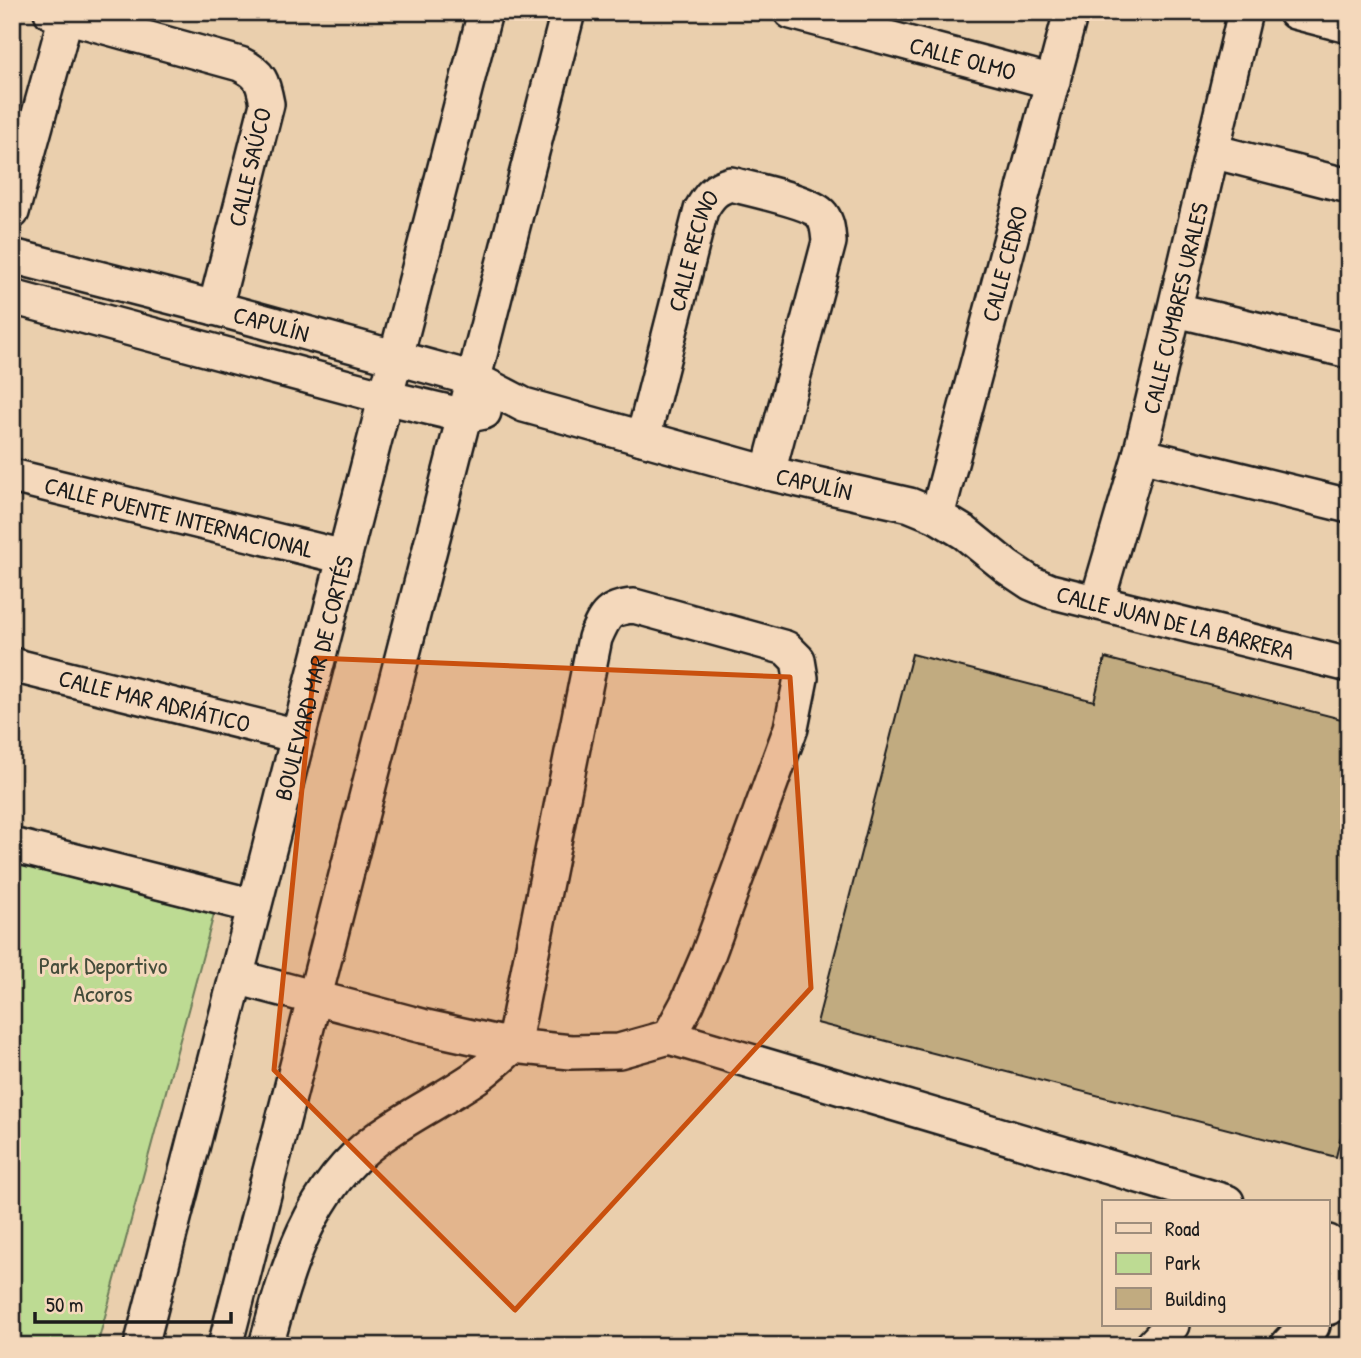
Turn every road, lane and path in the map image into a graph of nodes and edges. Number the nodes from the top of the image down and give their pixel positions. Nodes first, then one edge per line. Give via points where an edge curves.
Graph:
1 (485, 12) edge
2 (568, 12) edge
3 (791, 12) edge
4 (1071, 12) edge
5 (1245, 12) edge
6 (1295, 12) edge
7 (59, 14) edge
8 (1349, 26) edge
9 (1053, 82) junction
10 (1212, 151) junction
11 (1349, 186) edge
12 (12, 212) edge
13 (12, 256) edge
14 (12, 297) edge
15 (215, 308) junction
16 (1176, 310) junction
17 (1349, 351) edge
18 (395, 359) junction
19 (474, 379) junction
20 (386, 397) junction
21 (524, 405) junction
22 (465, 416) junction
23 (643, 438) junction
24 (1140, 455) junction
25 (768, 472) junction
26 (12, 476) edge
27 (1349, 506) edge
28 (937, 516) junction
29 (344, 557) junction
30 (1007, 568) joint
31 (1097, 602) junction
32 (12, 665) edge
33 (1349, 665) edge
34 (298, 736) junction
35 (12, 845) edge
36 (254, 906) junction
37 (236, 977) junction
38 (314, 998) junction
39 (669, 1037) junction
40 (513, 1046) junction
41 (1220, 1200) edge
42 (1330, 1243) edge
43 (1349, 1265) edge
44 (1349, 1282) edge
45 (1330, 1303) edge
46 (1171, 1326) edge
47 (1309, 1326) edge
48 (141, 1346) edge
49 (225, 1346) edge
50 (266, 1346) edge
51 (1152, 1346) edge
52 (1290, 1346) edge

1 - 18 street, BOULEVARD MAR DE CORTÉS
2 - 19 street
3 - 9 street, CALLE OLMO
4 - 9 street, CALLE CEDRO
5 - 10 street, CALLE CUMBRES URALES
6 - 8 street
7 - 12 street
7 - 15 street, CALLE SAÚCO via 240,64 255,71 263,85 267,104
9 - 28 street, CALLE CEDRO
10 - 11 street
10 - 16 street, CALLE CUMBRES URALES
13 - 15 street, CAPULÍN
14 - 20 street, CAPULÍN
15 - 18 street, CAPULÍN
16 - 17 street
16 - 24 street, CALLE CUMBRES URALES
18 - 19 street, CAPULÍN
18 - 20 street, BOULEVARD MAR DE CORTÉS
19 - 21 street, CAPULÍN
19 - 22 street
20 - 22 street, CAPULÍN
20 - 29 street, BOULEVARD MAR DE CORTÉS
21 - 22 street, CAPULÍN
21 - 23 street, CAPULÍN
22 - 38 street
23 - 25 street, CAPULÍN
23 - 25 street, CALLE RECINO via 701,209 710,195 731,184 809,205 821,213 829,242
24 - 27 street
24 - 31 street, CALLE CUMBRES URALES
25 - 28 street, CAPULÍN via 909,505
26 - 29 street, CALLE PUENTE INTERNACIONAL
28 - 30 street, CAPULÍN
29 - 34 street, BOULEVARD MAR DE CORTÉS
30 - 31 street, CALLE JUAN DE LA BARRERA via 1050,591
31 - 33 street, CALLE JUAN DE LA BARRERA
32 - 34 street, CALLE MAR ADRIÁTICO
34 - 36 street, BOULEVARD MAR DE CORTÉS
35 - 36 street
36 - 37 street, BOULEVARD MAR DE CORTÉS
37 - 38 street
37 - 48 street, BOULEVARD MAR DE CORTÉS
38 - 40 street
38 - 49 street
39 - 40 street via 619,1051
39 - 40 street via 708,954 791,728 801,678 798,660 786,648 634,606 616,607 603,618 595,638
39 - 41 street
40 - 50 street via 477,1076 374,1140 344,1167 321,1198 298,1243
42 - 43 street
44 - 45 main road
46 - 51 street
47 - 52 main road

